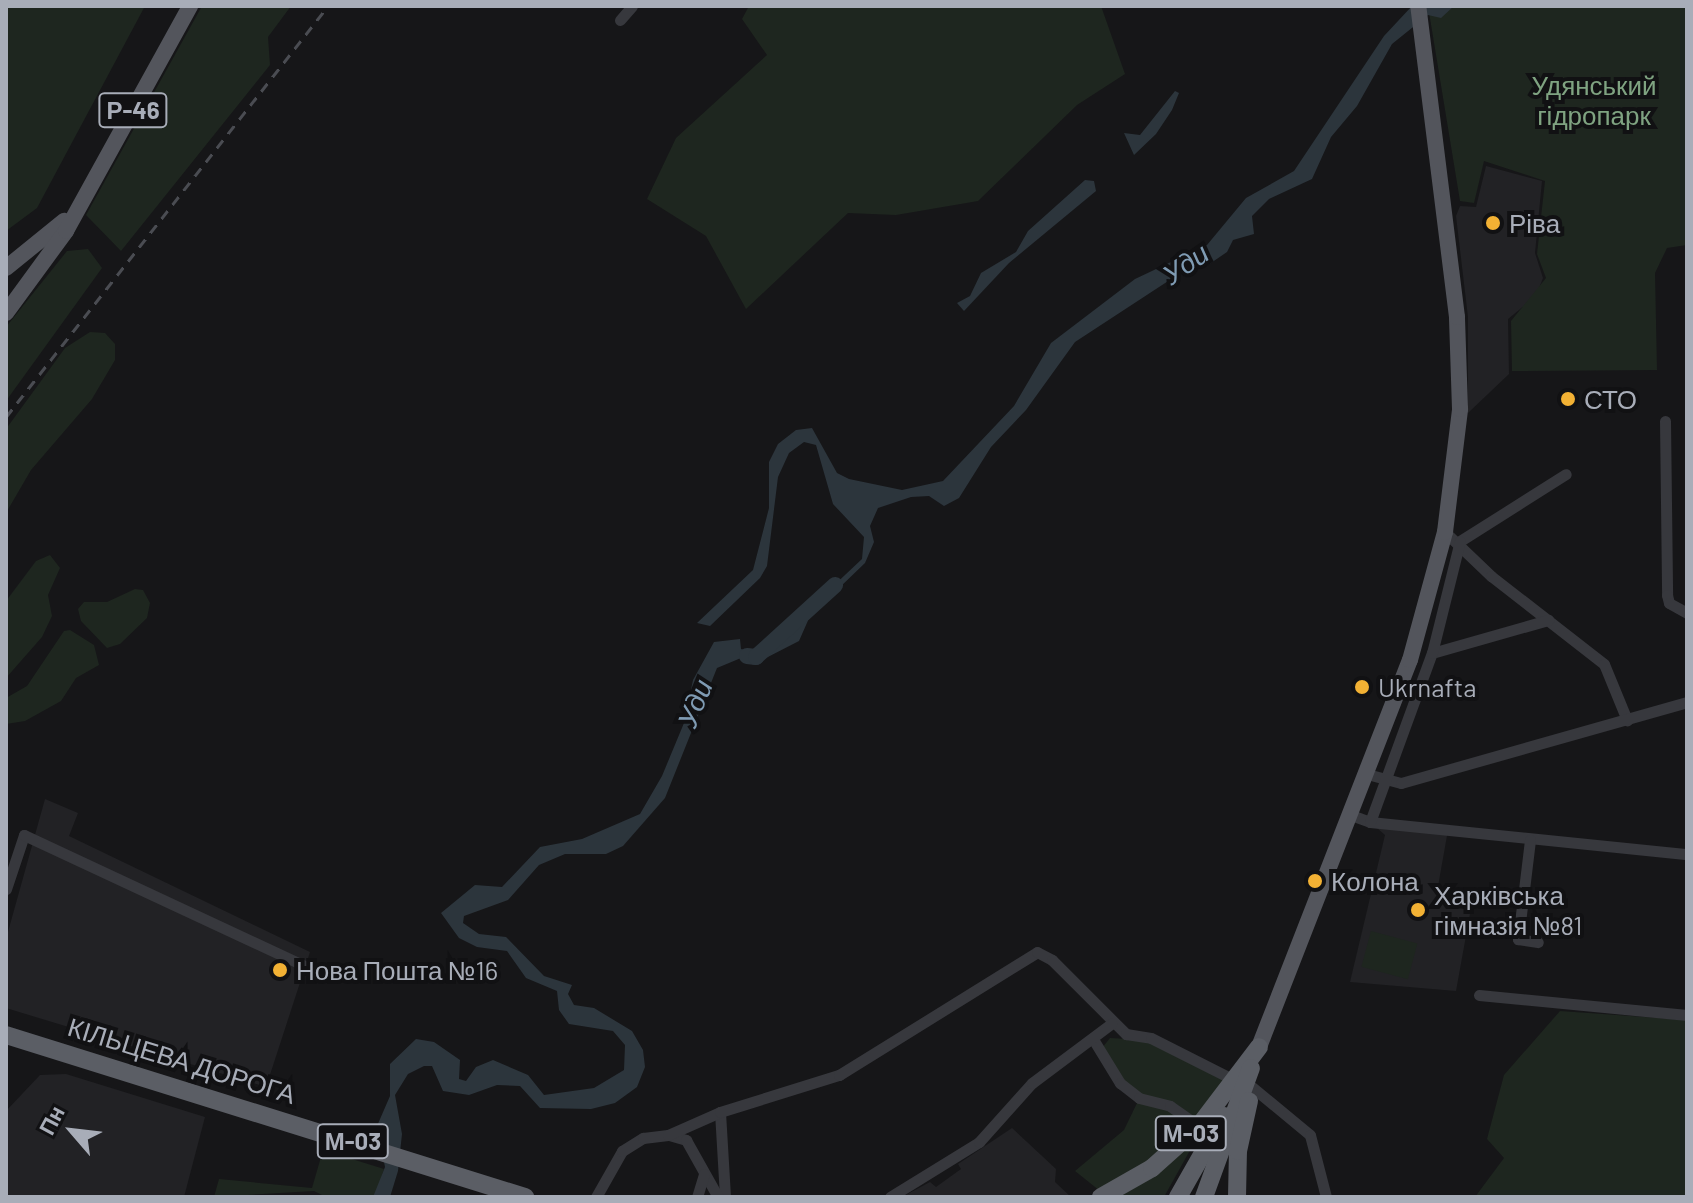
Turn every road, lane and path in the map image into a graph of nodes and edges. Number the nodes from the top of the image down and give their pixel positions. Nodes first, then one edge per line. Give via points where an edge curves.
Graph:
1 (190, 6) edge
2 (632, 6) edge
3 (1418, 6) edge
4 (620, 20) dead end
5 (74, 212) junction
6 (6, 268) edge
7 (6, 313) edge
8 (1665, 421) dead end
9 (1566, 474) dead end
10 (1445, 532) junction
11 (1460, 541) junction
12 (1687, 613) edge
13 (1548, 620) junction
14 (1432, 653) junction
15 (1687, 702) edge
16 (1627, 720) junction
17 (1367, 774) junction
18 (1386, 783) junction
19 (1351, 815) junction
20 (1370, 822) junction
21 (1530, 840) junction
22 (1687, 854) edge
23 (6, 889) edge
24 (1538, 942) dead end
25 (309, 968) dead end
26 (1479, 995) dead end
27 (1687, 1015) edge
28 (1111, 1024) junction
29 (7, 1039) edge
30 (1093, 1039) junction
31 (1259, 1047) joint
32 (1245, 1080) junction
33 (720, 1112) junction
34 (1199, 1126) junction
35 (668, 1135) junction
36 (704, 1174) junction
37 (525, 1197) edge
38 (596, 1197) edge
39 (697, 1197) edge
40 (718, 1197) edge
41 (725, 1197) edge
42 (890, 1197) edge
43 (1101, 1197) edge
44 (1178, 1197) edge
45 (1204, 1197) edge
46 (1237, 1197) edge
47 (1326, 1197) edge

1 - 5 main road, Р-46
2 - 4 street
3 - 10 main road via 1446,205 1460,409
5 - 6 main road, Р-46
5 - 7 main road, Р-46
8 - 12 street via 1667,595 1669,603
9 - 11 street
10 - 11 street
10 - 17 main road via 1410,660
11 - 13 street via 1491,576
11 - 14 street
13 - 14 street
13 - 16 street via 1604,664
14 - 18 street
15 - 16 street
16 - 18 street
17 - 18 street
17 - 19 main road
18 - 20 street
19 - 20 street
19 - 31 main road
20 - 21 street
21 - 22 street
21 - 24 street via 1518,939
23 - 25 street via 24,835
26 - 27 street
28 - 30 street
28 - 32 street
28 - 33 street via 1052,960 1037,952 839,1075
29 - 37 highway, КІЛЬЦЕВА ДОРОГА / М-03 via 239,1104
30 - 34 street via 1120,1083 1139,1098 1170,1106
30 - 42 street via 1032,1083 979,1142
31 - 32 highway
32 - 34 highway, М-03
32 - 44 highway
32 - 45 highway
32 - 46 highway
32 - 47 street via 1310,1135
33 - 35 street
33 - 41 street
34 - 43 highway, М-03 via 1152,1168
35 - 36 street via 686,1140
35 - 38 street via 647,1138 622,1151
36 - 39 street
36 - 40 street

